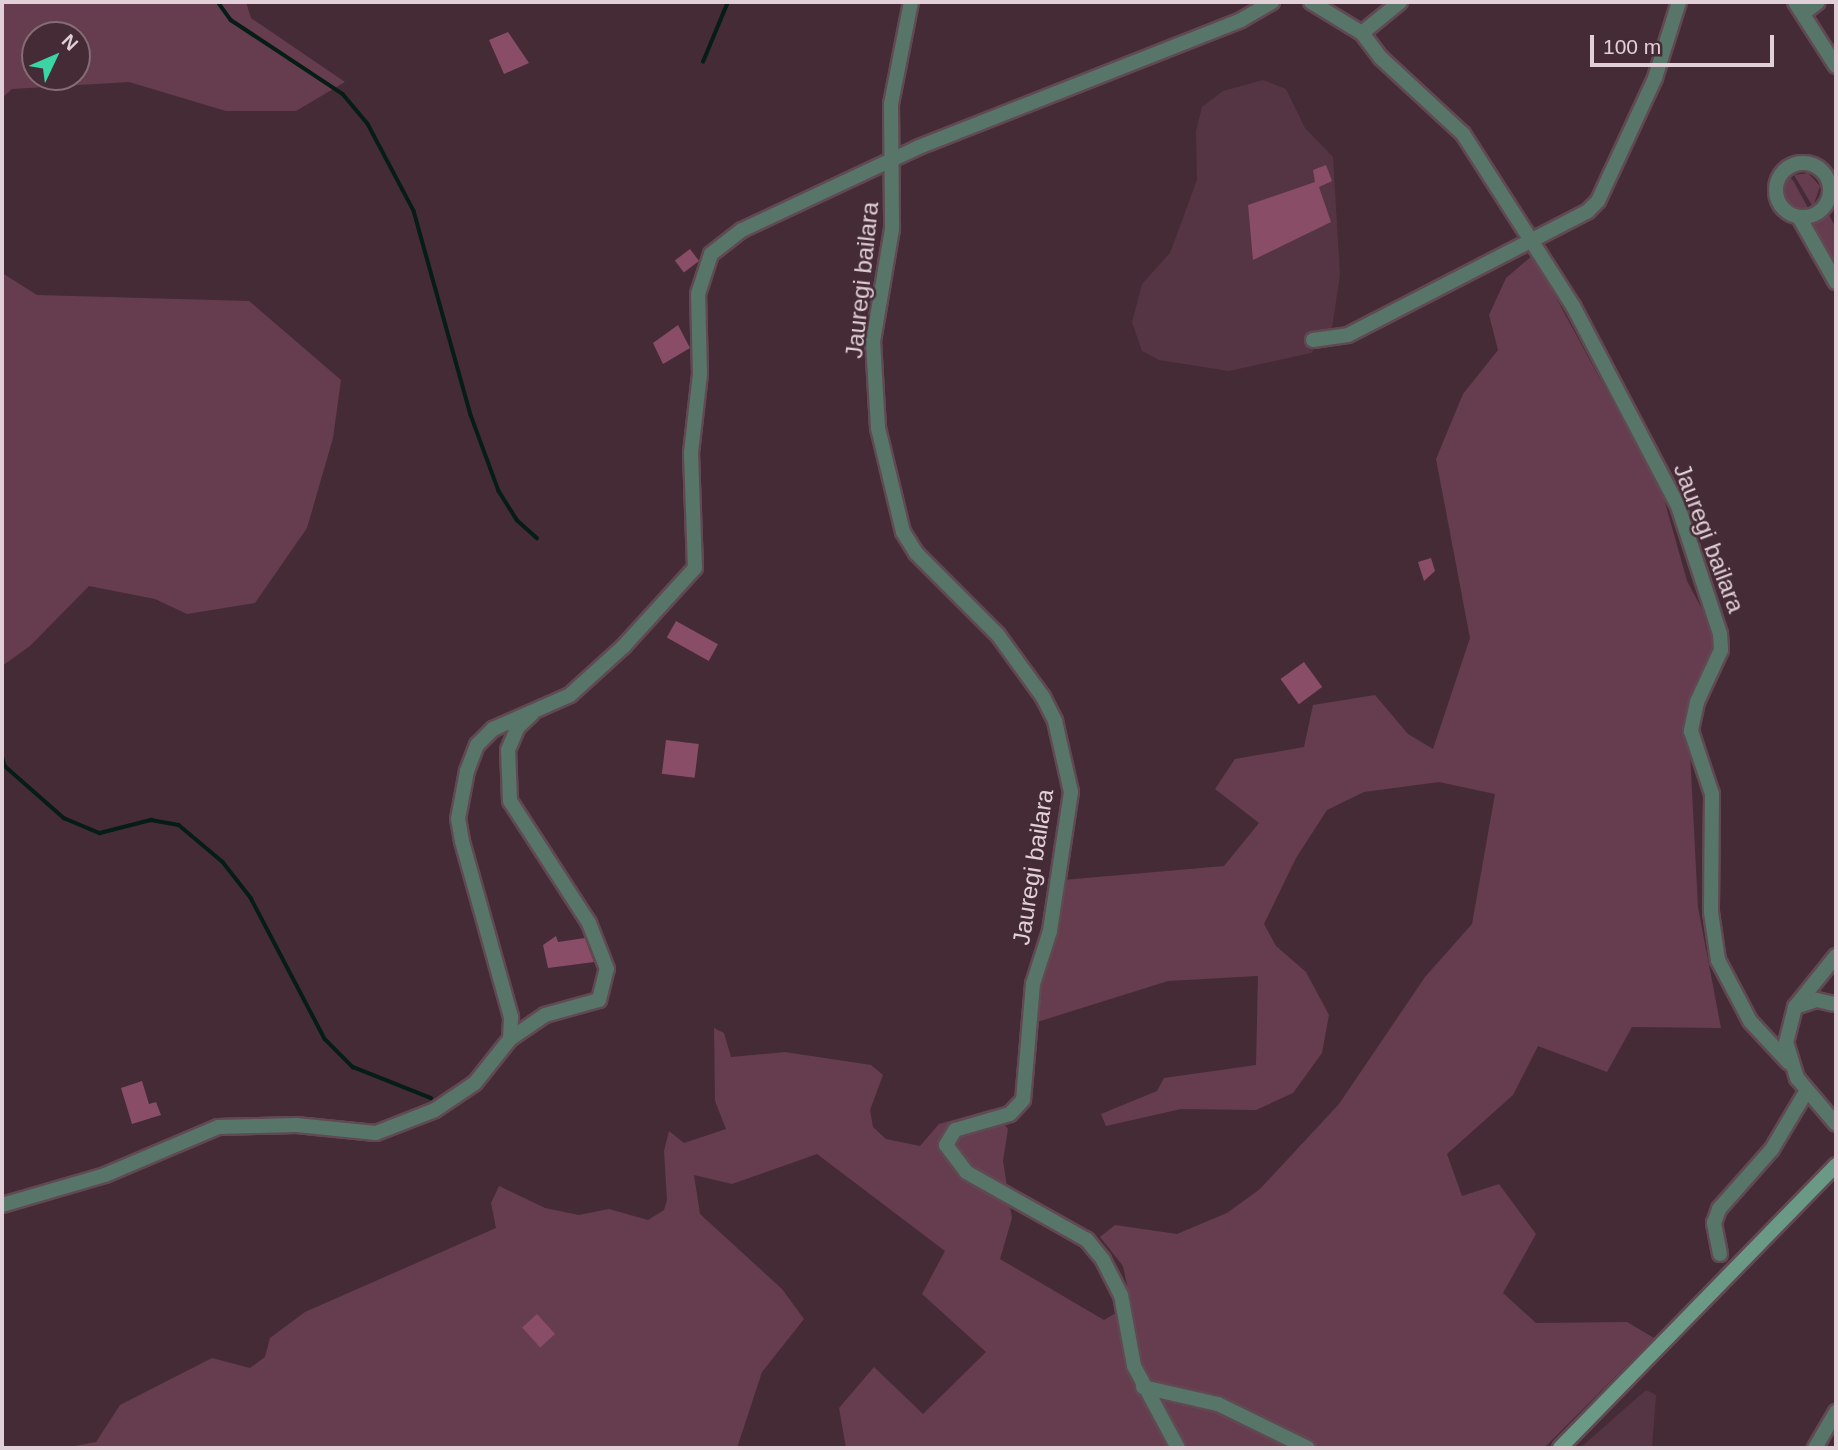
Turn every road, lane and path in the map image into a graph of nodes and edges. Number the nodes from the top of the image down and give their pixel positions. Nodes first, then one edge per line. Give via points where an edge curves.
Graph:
1 (911, 2) edge
2 (1272, 2) edge
3 (1311, 2) edge
4 (1400, 2) edge
5 (1679, 2) edge
6 (1818, 2) edge
7 (1802, 6) edge
8 (1362, 33) junction
9 (1836, 66) edge
10 (892, 161) junction
11 (1829, 170) edge
12 (1832, 188) edge
13 (1799, 217) junction
14 (1836, 217) edge
15 (1532, 236) junction
16 (1836, 282) edge
17 (1313, 340) dead end
18 (532, 714) junction
19 (1836, 956) edge
20 (1821, 974) junction
21 (1835, 1006) edge
22 (1796, 1007) junction
23 (510, 1039) junction
24 (1789, 1063) junction
25 (1805, 1092) junction
26 (1836, 1125) edge
27 (1836, 1164) edge
28 (2, 1205) edge
29 (1720, 1254) dead end
30 (1143, 1387) junction
31 (1836, 1412) edge
32 (1178, 1448) edge
33 (1308, 1448) edge
34 (1560, 1448) edge
35 (1815, 1448) edge

1 - 10 street, Jauregi bailara via 891,104
2 - 10 street, Jauregi bailara via 1241,20
3 - 8 street, Jauregi bailara
4 - 8 street
5 - 15 street via 1655,78 1598,201 1575,219
6 - 7 street
7 - 9 street
8 - 15 street, Jauregi bailara via 1381,58 1463,134
10 - 18 street, Jauregi bailara via 742,230 711,254 698,294 700,374 691,453 695,568 570,695
10 - 30 street, Jauregi bailara via 892,229 873,341 878,428 903,533 916,553 998,635 1043,697 1055,721 1071,792 1050,931 1033,984 1023,1101 1010,1114 955,1130 946,1145 965,1172 1087,1240 1121,1295 1134,1366
11 - 12 street
11 - 13 street via 1800,162 1777,182 1778,202
12 - 13 street via 1816,214
12 - 14 street
13 - 16 street
15 - 17 street via 1465,279 1348,335
15 - 24 street, Jauregi bailara via 1672,493 1698,579 1712,604 1721,650 1697,702 1691,731 1712,794 1711,912 1718,960 1750,1021
18 - 23 street, Jauregi bailara via 507,720 477,745 460,808 462,841 501,975
18 - 23 street via 511,740 505,772 510,801 589,923 607,970 599,1000 545,1015
19 - 20 street
20 - 21 street
20 - 22 street
21 - 22 street via 1817,1000
22 - 24 street via 1786,1042
23 - 28 street via 460,1094 394,1128 376,1133 296,1125 218,1126 105,1175
24 - 25 street, Jauregi bailara
25 - 26 street, Jauregi bailara
25 - 29 street via 1772,1149 1718,1209 1714,1223
27 - 34 main road
30 - 32 street, Jauregi bailara
30 - 33 street via 1217,1404
31 - 35 street

